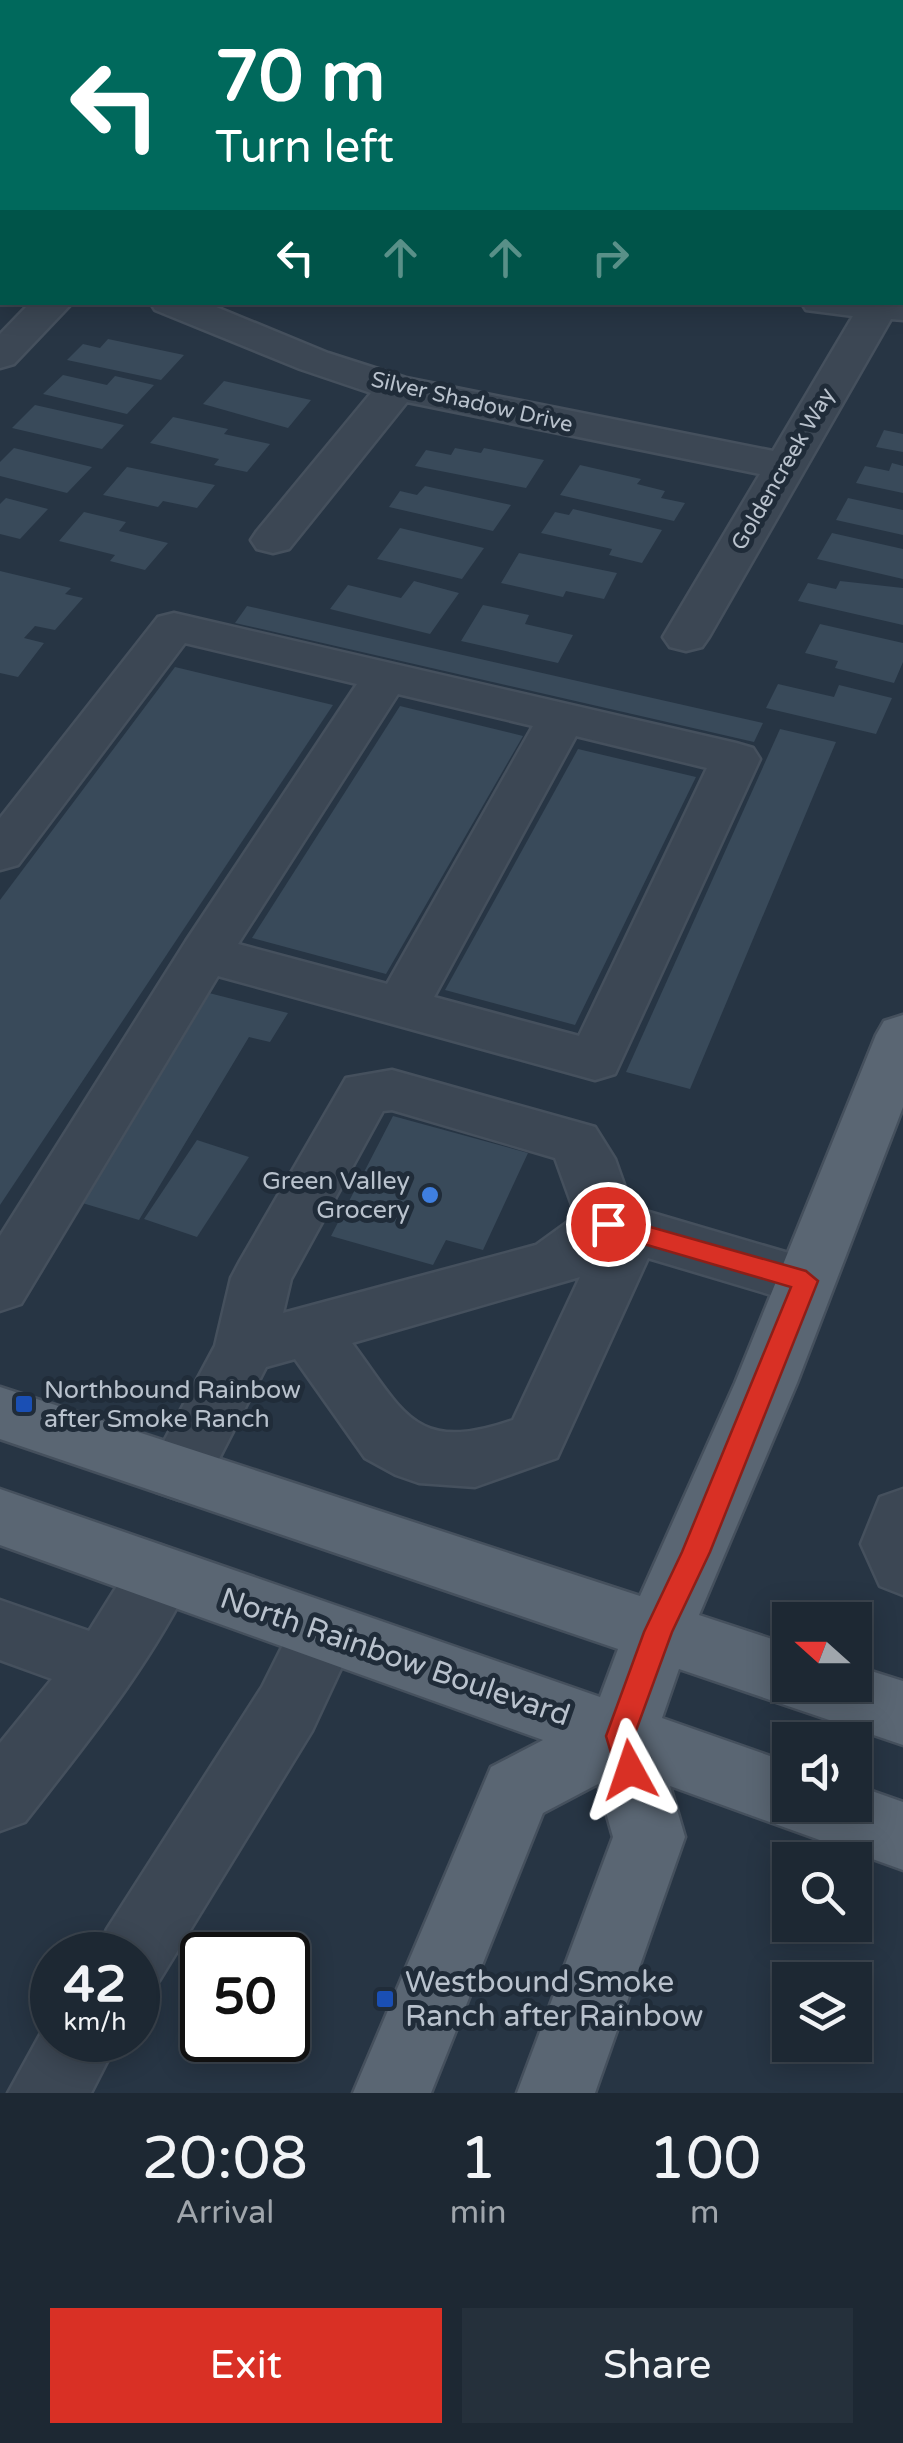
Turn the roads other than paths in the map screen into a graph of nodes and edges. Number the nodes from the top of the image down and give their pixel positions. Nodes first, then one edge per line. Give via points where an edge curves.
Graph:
1 (51, 305) edge
2 (176, 305) edge
3 (888, 306) edge
4 (0, 356) edge
5 (397, 388) junction
6 (785, 466) junction
7 (273, 540) dead end
8 (686, 637) dead end
9 (385, 677) junction
10 (562, 718) junction
11 (0, 853) edge
12 (205, 954) junction
13 (401, 1008) junction
14 (903, 1034) edge
15 (619, 1227) junction
16 (806, 1281) junction
17 (0, 1286) edge
18 (308, 1331) junction
19 (245, 1348) junction
20 (0, 1414) edge
21 (178, 1473) junction
22 (0, 1517) edge
23 (903, 1517) edge
24 (903, 1566) edge
25 (161, 1574) junction
26 (0, 1630) edge
27 (324, 1632) junction
28 (658, 1632) junction
29 (104, 1668) junction
30 (772, 1670) edge
31 (870, 1702) edge
32 (903, 1713) edge
33 (620, 1736) junction
34 (772, 1790) edge
35 (0, 1798) edge
36 (863, 1822) edge
37 (903, 1836) edge
38 (147, 1932) edge
39 (66, 2062) edge
40 (47, 2093) edge
41 (392, 2093) edge
42 (556, 2093) edge

1 - 4 street
2 - 5 street, Silver Shadow Drive
3 - 6 street, Goldencreek Way
5 - 6 street, Silver Shadow Drive
5 - 7 street
6 - 8 street, Goldencreek Way
9 - 10 street
9 - 11 street via 174,627
9 - 12 street
10 - 13 street
10 - 13 street via 736,759 595,1060
12 - 13 street
12 - 17 street
14 - 16 main road
15 - 16 street
15 - 18 street via 555,1264
15 - 18 street via 591,1314 536,1439 475,1460 419,1456 386,1439
15 - 19 street via 575,1142 392,1090 366,1092 261,1278
16 - 28 main road
18 - 19 street
19 - 21 street
20 - 21 main road
21 - 28 main road
22 - 25 main road, North Rainbow Boulevard
23 - 24 street via 894,1544
25 - 27 main road, North Rainbow Boulevard
25 - 29 street
26 - 29 street
27 - 33 main road, North Rainbow Boulevard
27 - 38 street via 287,1709
28 - 30 main road
28 - 33 main road
29 - 35 street
31 - 32 main road
33 - 34 main road, North Rainbow Boulevard
33 - 41 main road via 516,1790
33 - 42 main road via 650,1836
36 - 37 main road
39 - 40 street

